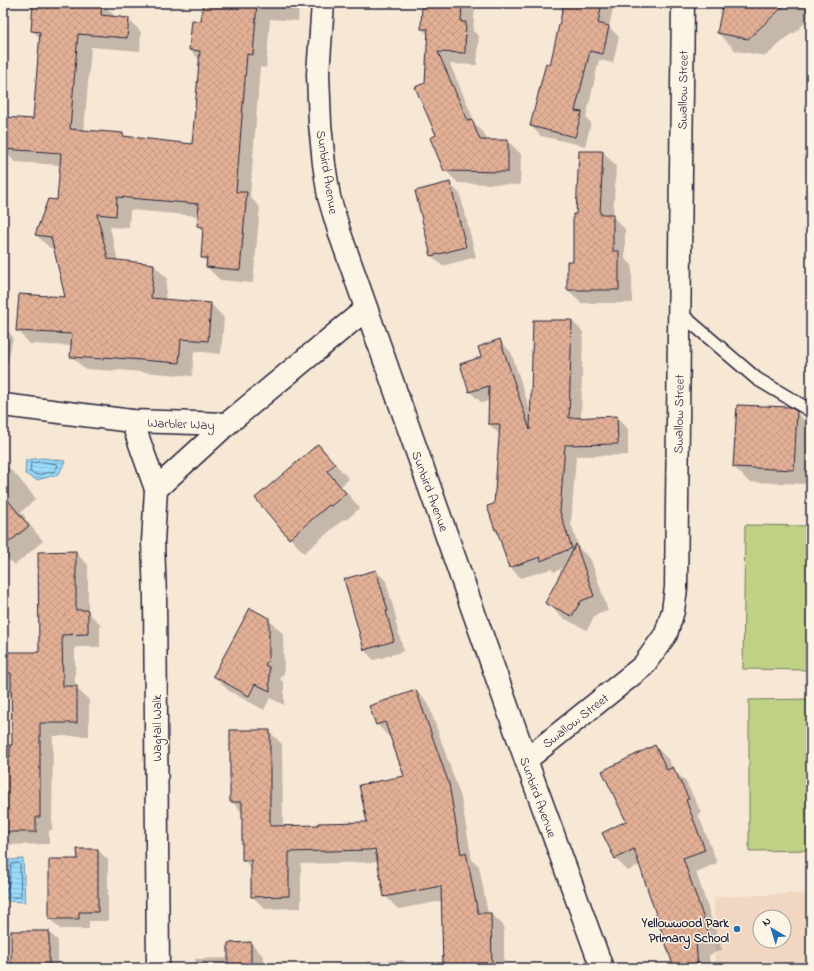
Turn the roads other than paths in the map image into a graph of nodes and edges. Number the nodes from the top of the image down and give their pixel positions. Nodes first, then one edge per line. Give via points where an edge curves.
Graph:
1 (323, 3) edge
2 (683, 3) edge
3 (366, 309) junction
4 (679, 312) junction
5 (3, 405) edge
6 (811, 411) edge
7 (132, 421) junction
8 (228, 424) junction
9 (156, 489) junction
10 (526, 760) junction
11 (158, 968) edge
12 (602, 968) edge

1 - 3 street, Sunbird Avenue via 318,74 324,164 329,197
2 - 4 street, Swallow Street
3 - 8 street, Warbler Way
3 - 10 street, Sunbird Avenue
4 - 6 lane via 757,379
4 - 10 street, Swallow Street via 676,588 666,634 643,666
5 - 7 street, Warbler Way
7 - 8 street, Warbler Way
7 - 9 street, Wagtail Walk
8 - 9 street
9 - 11 street, Wagtail Walk via 153,542 156,613
10 - 12 street, Sunbird Avenue

